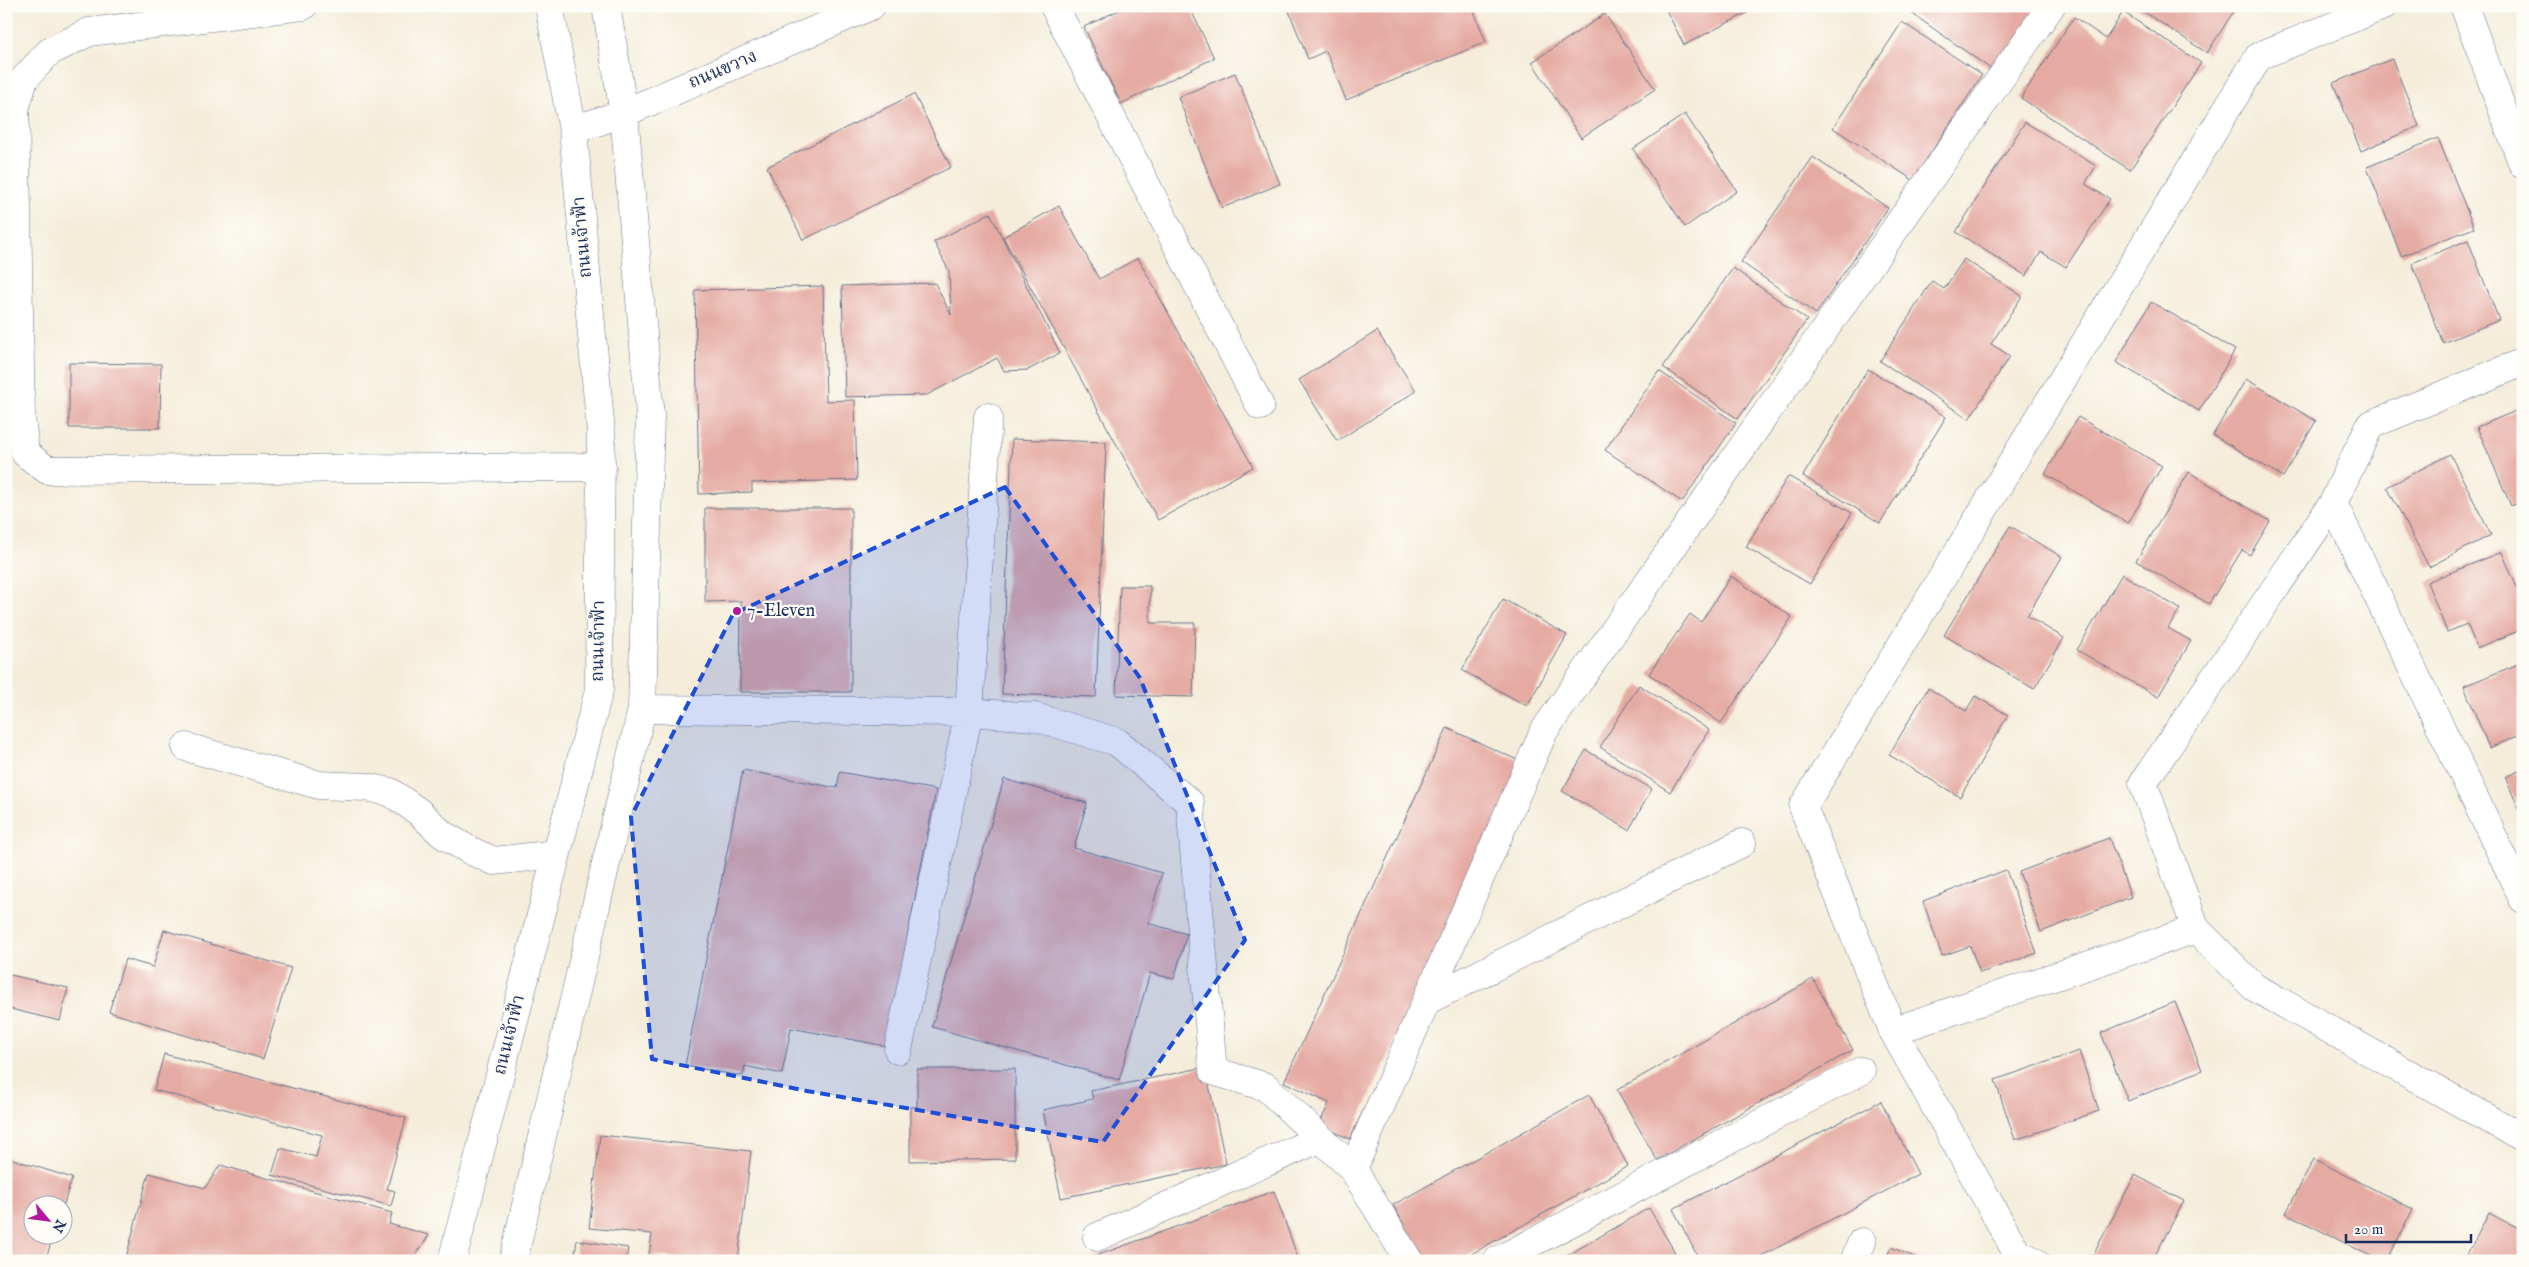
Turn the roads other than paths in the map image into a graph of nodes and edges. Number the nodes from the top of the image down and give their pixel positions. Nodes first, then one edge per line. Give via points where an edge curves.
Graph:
1 (303, 6) edge
2 (550, 6) edge
3 (606, 6) edge
4 (871, 6) edge
5 (1054, 6) edge
6 (2051, 6) edge
7 (2383, 6) edge
8 (2464, 6) edge
9 (624, 113) junction
10 (573, 130) junction
11 (2523, 165) edge
12 (2523, 362) edge
13 (1260, 406) dead end
14 (988, 417) dead end
15 (602, 466) junction
16 (2333, 503) junction
17 (642, 709) junction
18 (969, 712) junction
19 (186, 747) dead end
20 (1742, 843) dead end
21 (556, 854) junction
22 (2523, 899) edge
23 (2196, 929) junction
24 (1426, 1002) junction
25 (1893, 1031) junction
26 (898, 1050) dead end
27 (1861, 1071) dead end
28 (2523, 1138) edge
29 (1319, 1139) junction
30 (1353, 1169) junction
31 (1097, 1237) dead end
32 (452, 1261) edge
33 (513, 1261) edge
34 (1409, 1261) edge
35 (1497, 1261) edge
36 (2034, 1261) edge

1 - 15 street via 89,32 49,52 24,79 15,109 20,417 25,453 47,470
2 - 10 street, ถนนเจ้าฟ้า
3 - 9 street
4 - 9 street, ถนนขวาง
5 - 13 street
6 - 24 street via 1544,731
7 - 25 street via 2259,56 1803,807
8 - 11 street
9 - 10 street, ถนนขวาง
9 - 17 street via 650,415
10 - 15 street, ถนนเจ้าฟ้า
12 - 16 street via 2370,425
14 - 18 street
15 - 21 street, ถนนเจ้าฟ้า via 599,690
16 - 22 street
16 - 23 street via 2143,783
17 - 18 street
17 - 33 street
18 - 26 street
18 - 29 street via 1035,717 1117,742 1190,804 1213,1071 1266,1087
19 - 21 street via 319,785 366,787 390,792 419,812 442,834 494,861
20 - 24 street
21 - 32 street, ถนนเจ้าฟ้า
23 - 25 street
23 - 28 street via 2254,987
24 - 30 street
25 - 36 street via 2017,1253
27 - 35 street
29 - 30 street
29 - 31 street
30 - 34 street

